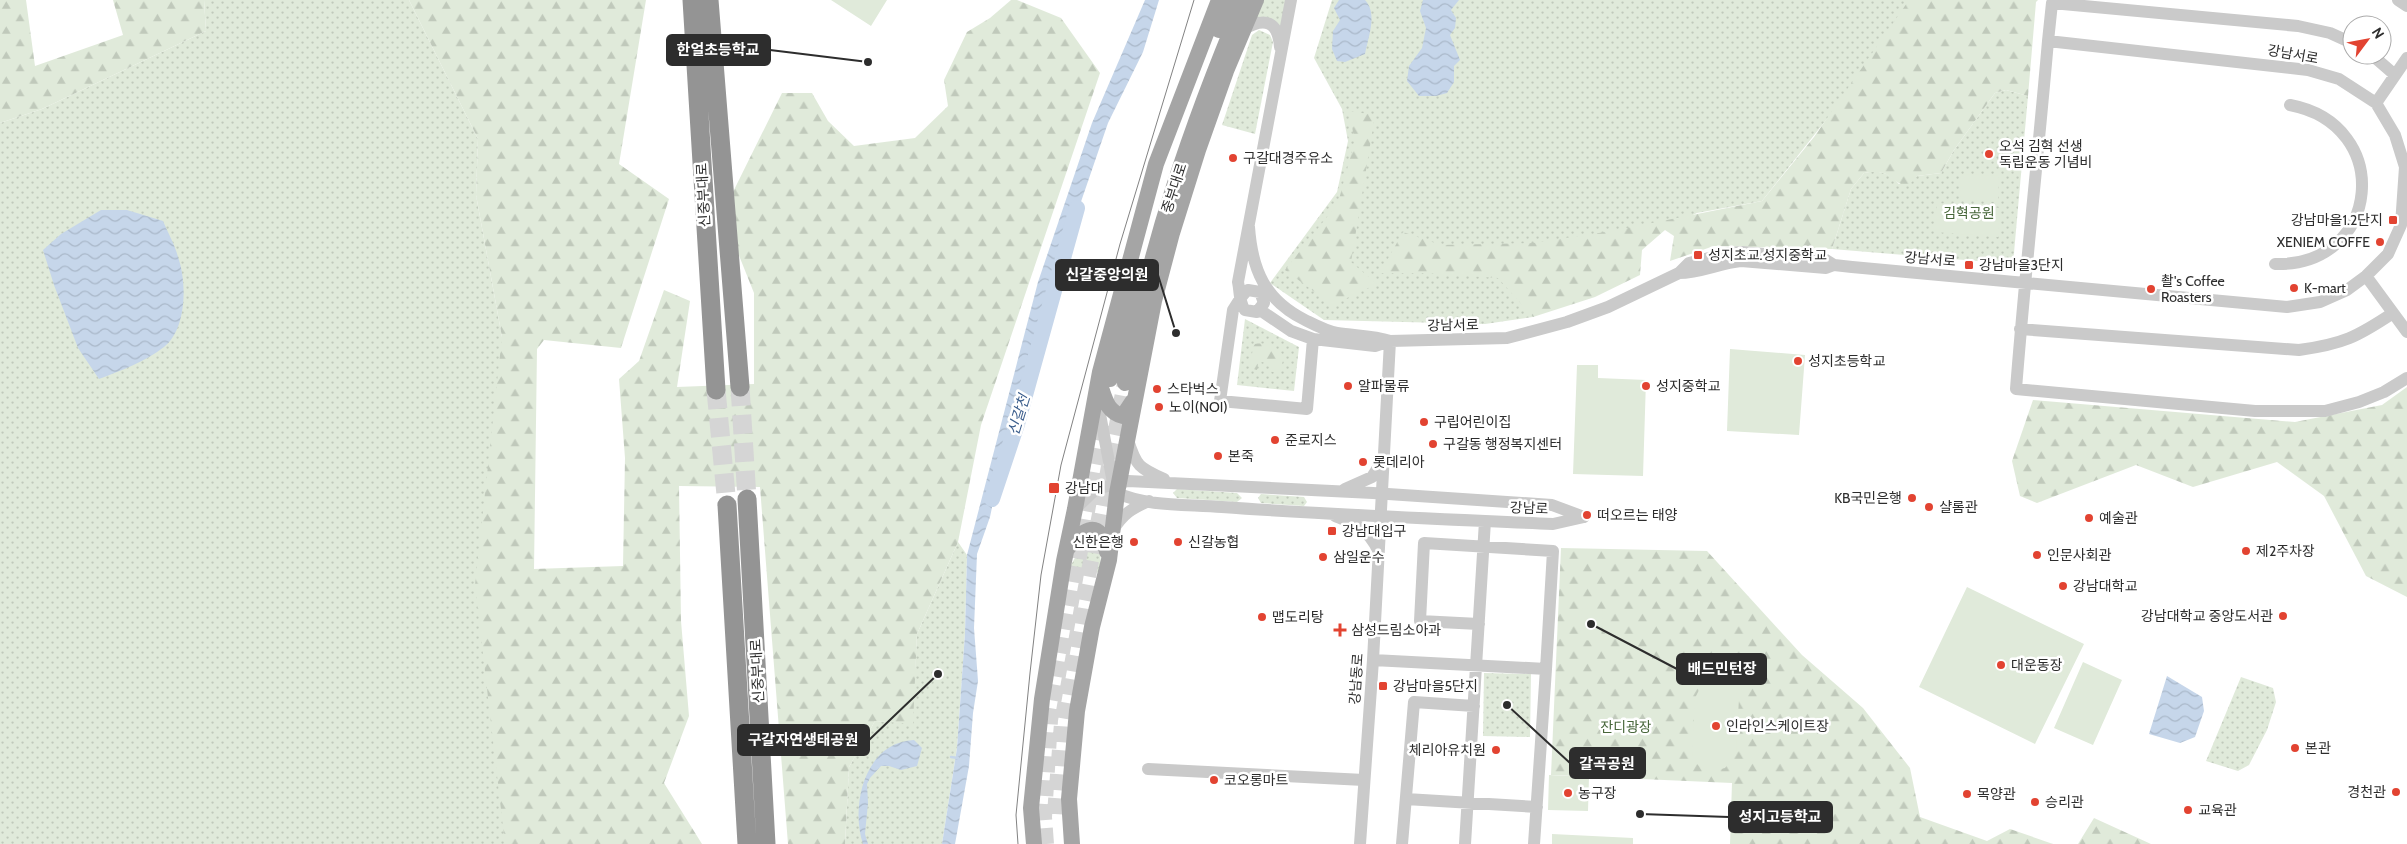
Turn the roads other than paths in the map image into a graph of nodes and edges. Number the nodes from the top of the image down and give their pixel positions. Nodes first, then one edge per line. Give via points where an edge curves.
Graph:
1 (683, 0) edge
2 (692, 0) edge
3 (709, 0) edge
4 (1219, 0) edge
5 (1232, 0) edge
6 (1244, 0) edge
7 (1256, 0) edge
8 (1291, 0) edge
9 (2398, 0) edge
10 (2053, 2) edge
11 (2407, 6) edge
12 (1244, 30) junction
13 (2342, 38) edge
14 (2048, 41) junction
15 (1281, 55) junction
16 (2407, 58) edge
17 (2384, 65) edge
18 (697, 70) junction
19 (2395, 75) junction
20 (2376, 103) junction
21 (2290, 105) dead end
22 (2406, 198) edge
23 (1250, 227) junction
24 (1251, 248) junction
25 (2275, 264) dead end
26 (2366, 276) junction
27 (2024, 282) junction
28 (1261, 301) junction
29 (1243, 305) junction
30 (2393, 313) junction
31 (2020, 329) junction
32 (2407, 332) edge
33 (1336, 333) junction
34 (1313, 339) junction
35 (1390, 341) junction
36 (2407, 378) edge
37 (1109, 380) junction
38 (740, 387) tunnel mouth
39 (716, 390) tunnel mouth
40 (1134, 400) junction
41 (1128, 438) junction
42 (1384, 458) junction
43 (1150, 482) junction
44 (1173, 484) junction
45 (1117, 486) junction
46 (1340, 491) junction
47 (1382, 493) junction
48 (747, 499) tunnel mouth
49 (1149, 501) junction
50 (727, 505) tunnel mouth
51 (1075, 509) junction
52 (1326, 513) junction
53 (1381, 516) junction
54 (1485, 521) junction
55 (1112, 532) junction
56 (1483, 547) junction
57 (1066, 550) junction
58 (1378, 550) junction
59 (1109, 560) junction
60 (1479, 624) junction
61 (1373, 660) junction
62 (1477, 666) junction
63 (1546, 669) junction
64 (1474, 706) junction
65 (1148, 769) dead end
66 (1364, 780) junction
67 (1406, 799) junction
68 (1468, 804) junction
69 (1537, 808) junction
70 (747, 844) edge
71 (768, 844) edge
72 (1034, 844) edge
73 (1072, 844) edge
74 (1360, 844) edge
75 (1402, 844) edge
76 (1464, 844) edge
77 (1534, 844) edge

1 - 18 highway
2 - 18 highway, 신중부대로
3 - 38 highway, 신중부대로
4 - 37 main road via 1156,164
5 - 37 main road, 중부대로 via 1170,154
6 - 37 main road, 중부대로 via 1193,130 1160,230 1133,336
7 - 12 main road
8 - 15 street
9 - 11 street
10 - 13 street via 2298,26 2330,32
10 - 14 street
12 - 15 street via 1255,23 1270,24 1277,30
12 - 40 main road via 1226,71 1172,233
14 - 20 street, 강남서로 via 2308,70 2339,79
14 - 27 street
15 - 23 street
16 - 19 street
17 - 19 street
18 - 39 highway, 신중부대로
19 - 20 street
20 - 22 street, 강남서로 via 2395,135 2405,167
21 - 25 street via 2318,113 2342,131 2359,160 2363,185 2360,209 2349,231 2333,247 2300,262
22 - 26 street, 강남서로 via 2401,225 2388,254
23 - 24 street
23 - 29 street via 1238,282
24 - 28 street via 1248,266
24 - 33 street via 1263,282 1279,304
26 - 27 street, 강남서로 via 2347,290 2320,302 2287,307
26 - 30 street
27 - 31 street
27 - 35 street, 강남서로 via 1834,265 1826,268 1730,262 1692,273 1679,273 1608,307 1507,338
28 - 29 street via 1253,313
28 - 29 street via 1248,290
28 - 33 street via 1314,330
28 - 34 street via 1292,331
29 - 34 street via 1232,321 1220,401 1307,409
30 - 31 street via 2361,334 2331,346 2299,350
30 - 32 street
31 - 36 street via 2016,389 2255,411 2325,411 2384,392
33 - 35 street via 1374,336
34 - 35 street via 1375,346
35 - 42 street
37 - 40 main road via 1108,407 1114,414 1123,416
37 - 45 street via 1100,409
37 - 51 main road
40 - 41 main road
41 - 44 street via 1134,462
41 - 45 main road
42 - 46 street via 1372,477
42 - 47 street
43 - 44 street, 강남로
43 - 45 street, 강남로
43 - 49 street
44 - 46 street, 강남로
45 - 49 street, 강남로
45 - 51 street via 1096,489
45 - 55 main road
46 - 47 street, 강남로
47 - 53 street
47 - 54 street, 강남로 via 1552,505 1584,517 1553,524
48 - 71 highway, 신중부대로
49 - 52 street, 강남로
49 - 55 street via 1130,509
50 - 70 highway, 신중부대로
51 - 57 main road
52 - 53 street, 강남로
52 - 58 street via 1361,527 1371,536
53 - 54 street, 강남로
53 - 58 street, 강남동로
54 - 56 street
55 - 59 main road
56 - 60 street
56 - 60 street via 1424,543 1420,621
56 - 63 street via 1553,551
57 - 59 main road via 1082,532 1093,529 1103,538
57 - 72 main road via 1042,699 1032,808
58 - 61 street, 강남동로
59 - 73 main road via 1092,627 1077,711 1068,799
60 - 62 street
61 - 62 street
61 - 66 street, 강남동로
62 - 63 street
62 - 64 street
63 - 69 street
64 - 67 street via 1414,702
64 - 68 street
65 - 66 street
66 - 74 street, 강남동로
67 - 68 street
67 - 75 street
68 - 69 street
68 - 76 street
69 - 77 street

